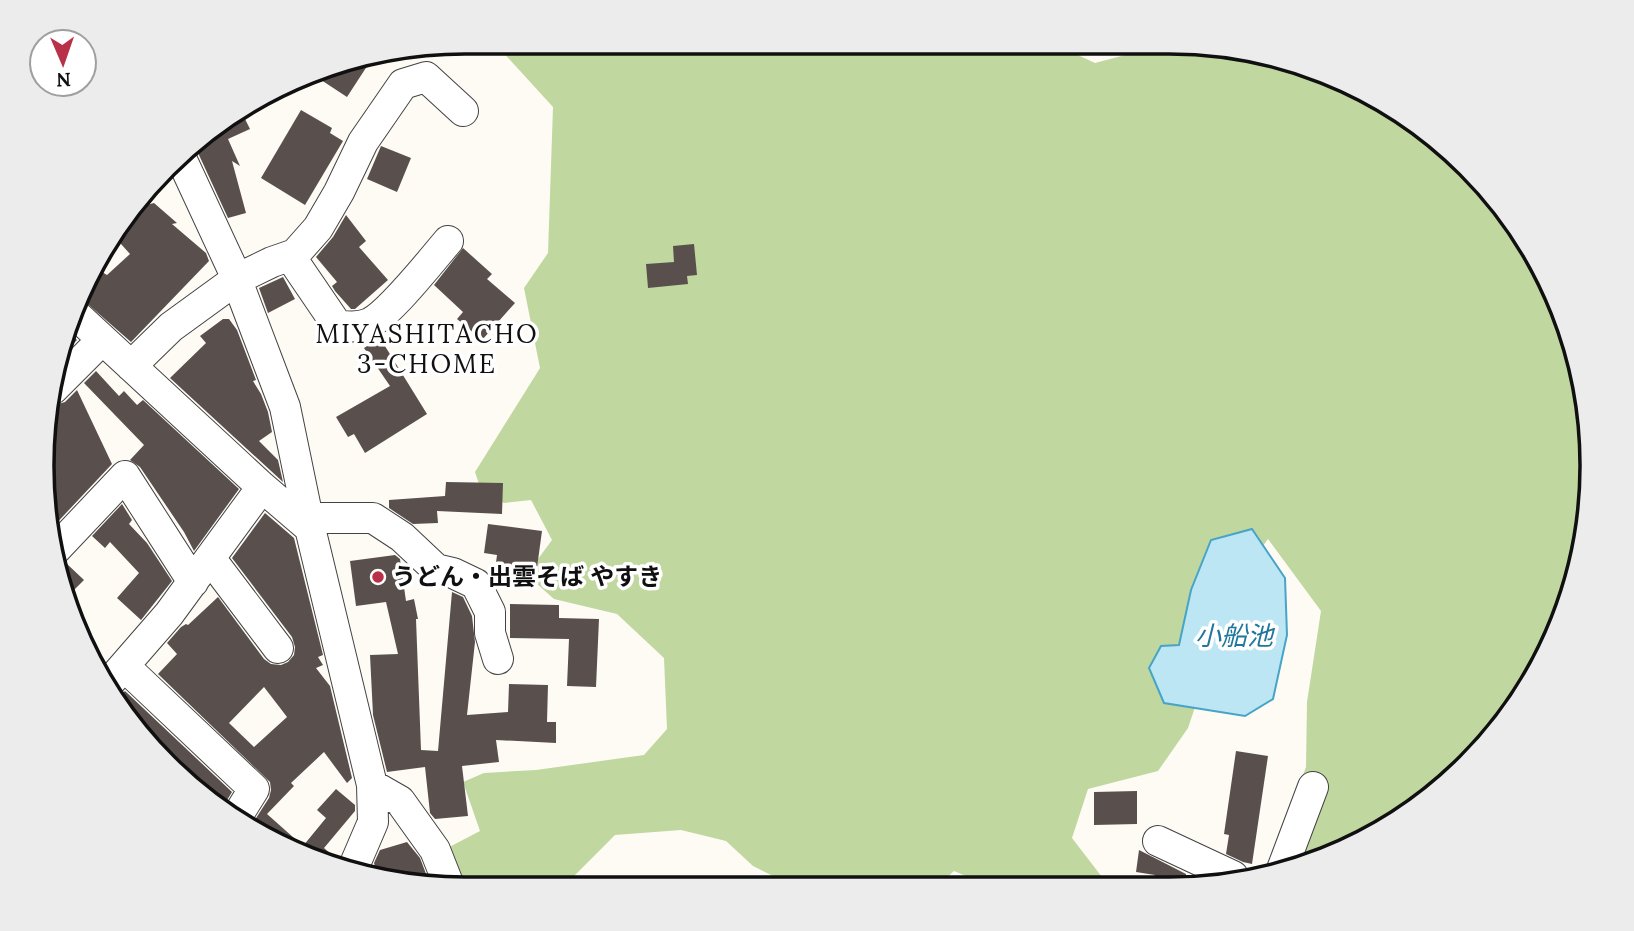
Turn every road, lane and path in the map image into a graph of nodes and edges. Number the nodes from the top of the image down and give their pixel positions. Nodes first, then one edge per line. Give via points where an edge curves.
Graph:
1 (463, 111) dead end
2 (184, 166) edge
3 (449, 241) dead end
4 (290, 256) junction
5 (237, 279) junction
6 (81, 320) edge
7 (102, 340) junction
8 (131, 366) junction
9 (64, 378) edge
10 (262, 487) junction
11 (309, 523) junction
12 (62, 543) edge
13 (201, 570) junction
14 (278, 648) dead end
15 (498, 659) dead end
16 (116, 674) edge
17 (372, 785) junction
18 (1312, 788) dead end
19 (241, 810) edge
20 (1158, 841) dead end
21 (1286, 860) edge
22 (356, 862) edge
23 (1225, 872) edge
24 (445, 876) edge

1 - 4 street via 426,77 403,84 363,142 318,228
2 - 5 street
3 - 4 street via 371,322 353,327 337,325
4 - 5 street
5 - 8 street via 171,327
5 - 11 street via 285,407
6 - 7 street
7 - 8 street
7 - 9 street
8 - 10 street
10 - 11 street
10 - 13 street
11 - 15 street via 373,518 436,569 476,584 490,612 490,633
11 - 17 street
12 - 13 street via 125,476
13 - 14 street
13 - 16 street
16 - 19 street via 254,789
17 - 22 street via 373,822
17 - 24 street via 400,801 435,850
18 - 21 street
20 - 23 street

